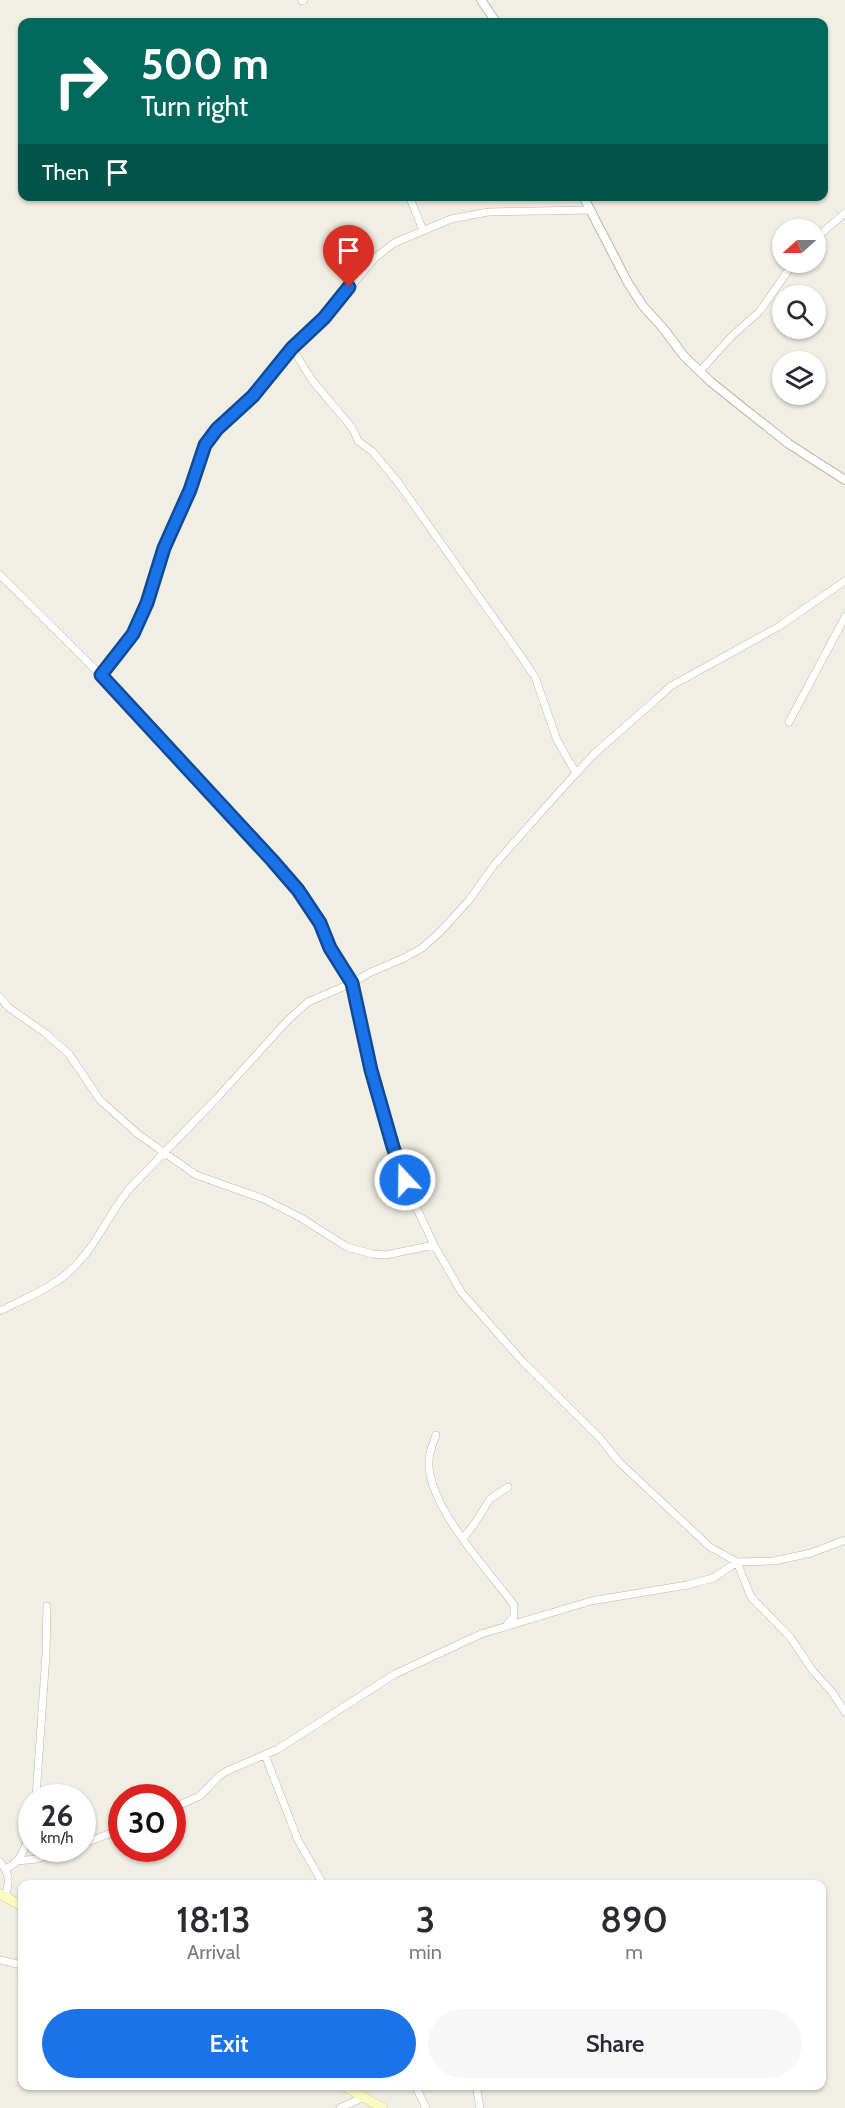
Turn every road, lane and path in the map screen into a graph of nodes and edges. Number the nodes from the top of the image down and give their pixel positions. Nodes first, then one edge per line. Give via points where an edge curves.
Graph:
1 (481, 0) edge
2 (493, 18) edge
3 (411, 201) edge
4 (586, 201) edge
5 (590, 210) junction
6 (845, 213) edge
7 (826, 229) edge
8 (423, 230) junction
9 (786, 273) edge
10 (292, 348) junction
11 (700, 371) junction
12 (845, 480) edge
13 (0, 575) edge
14 (845, 581) edge
15 (845, 617) edge
16 (101, 675) junction
17 (789, 723) dead end
18 (576, 773) junction
19 (352, 983) junction
20 (0, 997) edge
21 (165, 1153) junction
22 (434, 1245) junction
23 (0, 1311) edge
24 (436, 1436) dead end
25 (508, 1487) dead end
26 (463, 1538) junction
27 (845, 1540) edge
28 (737, 1562) junction
29 (47, 1606) dead end
30 (507, 1625) junction
31 (845, 1712) edge
32 (265, 1755) junction
33 (37, 1784) edge
34 (186, 1802) edge
35 (17, 1861) edge
36 (0, 1862) edge
37 (5, 1869) junction
38 (321, 1880) edge
39 (2, 1895) edge
40 (18, 1904) edge
41 (0, 1960) edge
42 (18, 1964) edge
43 (351, 2090) edge
44 (417, 2090) edge
45 (477, 2090) edge
46 (364, 2097) junction
47 (350, 2106) edge
48 (340, 2108) edge
49 (383, 2108) edge
50 (426, 2108) edge
51 (480, 2108) edge

1 - 2 street
3 - 8 street
4 - 5 street
5 - 8 street via 488,212 451,219
5 - 11 street via 643,306
6 - 7 street
8 - 10 street via 394,243 376,257 324,318
9 - 11 street via 760,311
10 - 16 street via 253,396 205,445 133,634
10 - 18 street via 358,441 397,481 524,660 542,692 557,740
11 - 12 street via 789,444
13 - 16 street
14 - 18 street via 778,627 671,686
15 - 17 street
16 - 19 street via 298,890
18 - 19 street via 440,932 422,948
19 - 21 street via 308,1002 288,1020
19 - 22 street via 393,1147
20 - 21 street via 69,1054 100,1100
21 - 22 street via 196,1175 264,1199 347,1247 386,1255
21 - 23 street via 118,1203 93,1245 72,1269 52,1285
22 - 28 street via 462,1293 523,1362 619,1462 710,1547
24 - 26 street via 430,1449 432,1480 446,1514
25 - 26 street via 490,1499
26 - 30 street via 514,1605 514,1617
27 - 28 street via 774,1561
28 - 30 street via 714,1578 591,1601
28 - 31 street via 751,1597 790,1637
29 - 33 street
30 - 32 street via 395,1674
32 - 34 street via 227,1771 200,1796
32 - 38 street via 298,1840
35 - 37 street
36 - 37 street
37 - 39 street via 9,1882
39 - 40 main road
41 - 42 street
43 - 46 main road
44 - 50 street
45 - 51 street
46 - 47 street
46 - 49 main road
47 - 48 street

